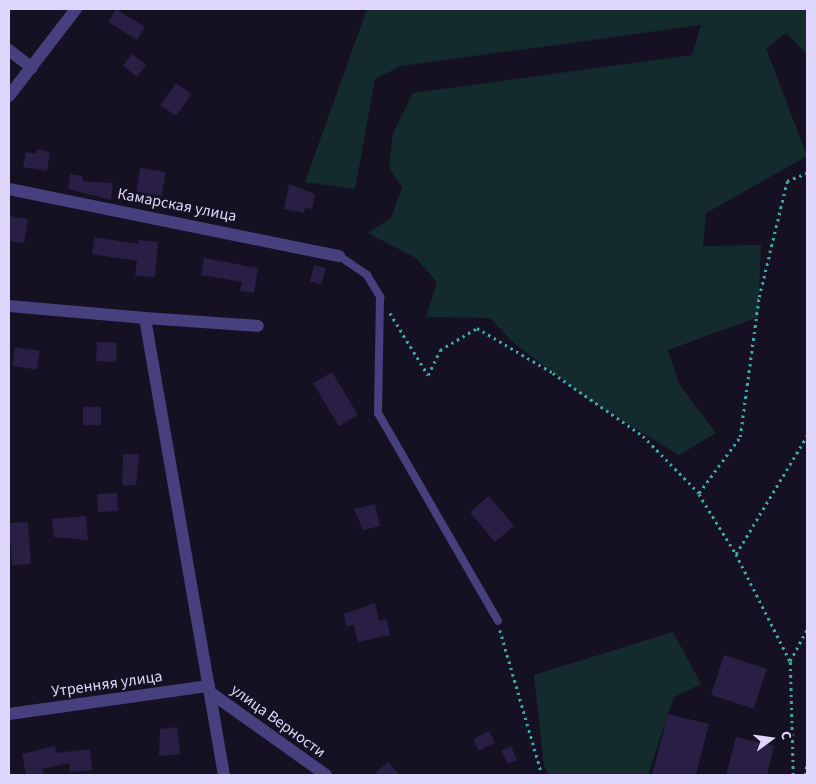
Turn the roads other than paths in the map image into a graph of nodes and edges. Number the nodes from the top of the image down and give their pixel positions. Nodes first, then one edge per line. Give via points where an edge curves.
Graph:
1 (76, 9) edge
2 (9, 50) edge
3 (32, 68) junction
4 (9, 96) edge
5 (9, 189) edge
6 (339, 256) joint
7 (9, 306) edge
8 (145, 318) junction
9 (258, 326) dead end
10 (498, 621) road end
11 (210, 689) junction
12 (9, 714) edge
13 (224, 775) edge
14 (326, 775) edge

1 - 3 street
2 - 3 street
3 - 4 street
5 - 6 street, Камарская улица
6 - 10 lane via 367,275 380,297 378,414
7 - 8 street
8 - 9 street
8 - 11 street
11 - 12 street, Утренняя улица
11 - 13 street
11 - 14 street, улица Верности

